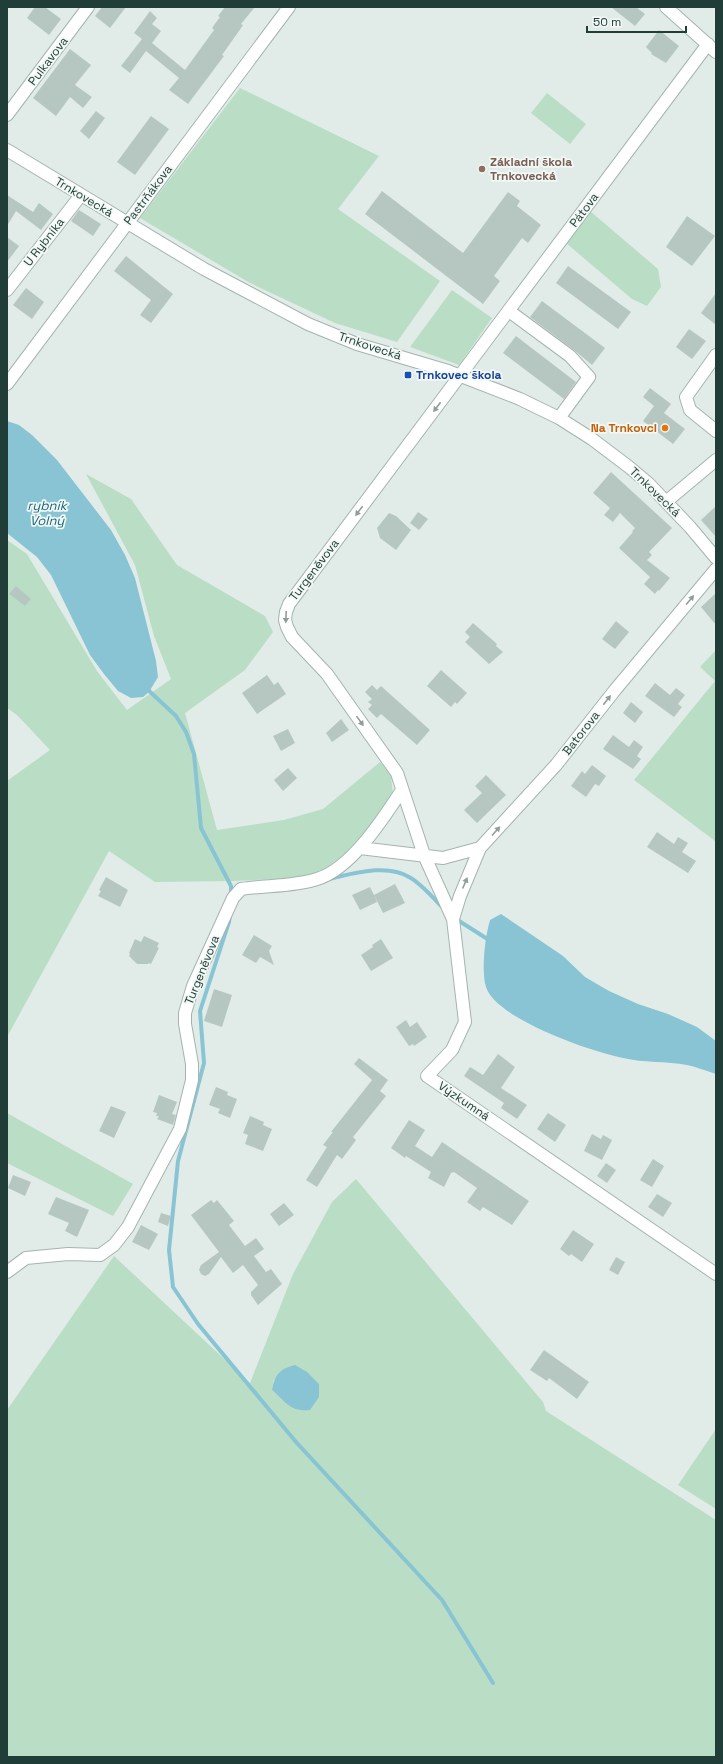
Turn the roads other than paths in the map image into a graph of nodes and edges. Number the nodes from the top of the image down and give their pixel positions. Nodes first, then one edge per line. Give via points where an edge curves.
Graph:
1 (88, 7) edge
2 (289, 7) edge
3 (666, 7) edge
4 (712, 48) edge
5 (7, 115) edge
6 (7, 150) edge
7 (81, 195) junction
8 (128, 223) junction
9 (7, 290) edge
10 (509, 311) junction
11 (716, 355) edge
12 (460, 376) junction
13 (7, 384) edge
14 (559, 418) junction
15 (716, 431) edge
16 (716, 460) edge
17 (667, 501) junction
18 (716, 558) edge
19 (716, 570) edge
20 (402, 790) junction
21 (360, 848) junction
22 (480, 848) junction
23 (424, 855) junction
24 (453, 919) junction
25 (7, 1272) edge
26 (716, 1274) edge

1 - 5 street, Pulkavova
2 - 8 street, Pastrňákova
3 - 4 street
4 - 10 street, Pátova
6 - 7 street, Trnkovecká
7 - 8 street, Trnkovecká
7 - 9 street, U Rybníka
8 - 12 street, Trnkovecká via 204,269 308,324 357,344
8 - 13 street, Pastrňákova
10 - 12 street, Pátova
10 - 14 street via 570,356 589,377
11 - 15 street via 686,397 690,410
12 - 14 street, Trnkovecká via 520,399
12 -> 20 street, Turgeněvova via 289,604 285,616 286,627 292,637 327,674 397,773
14 - 17 street, Trnkovecká via 629,467
16 - 17 street
17 - 18 street, Trnkovecká
22 -> 19 street, Batorova via 556,765
20 - 21 street, Turgeněvova
20 - 23 street, Výzkumná
21 - 23 street
21 - 25 street, Turgeněvova via 326,876 286,885 241,889 233,898 192,986 185,1013 192,1080 180,1129 128,1227 114,1245 100,1255 68,1254 26,1258
22 - 23 street via 443,858
24 -> 22 street
23 - 24 street, Výzkumná
24 - 26 street, Výzkumná via 465,1022 452,1050 427,1076

